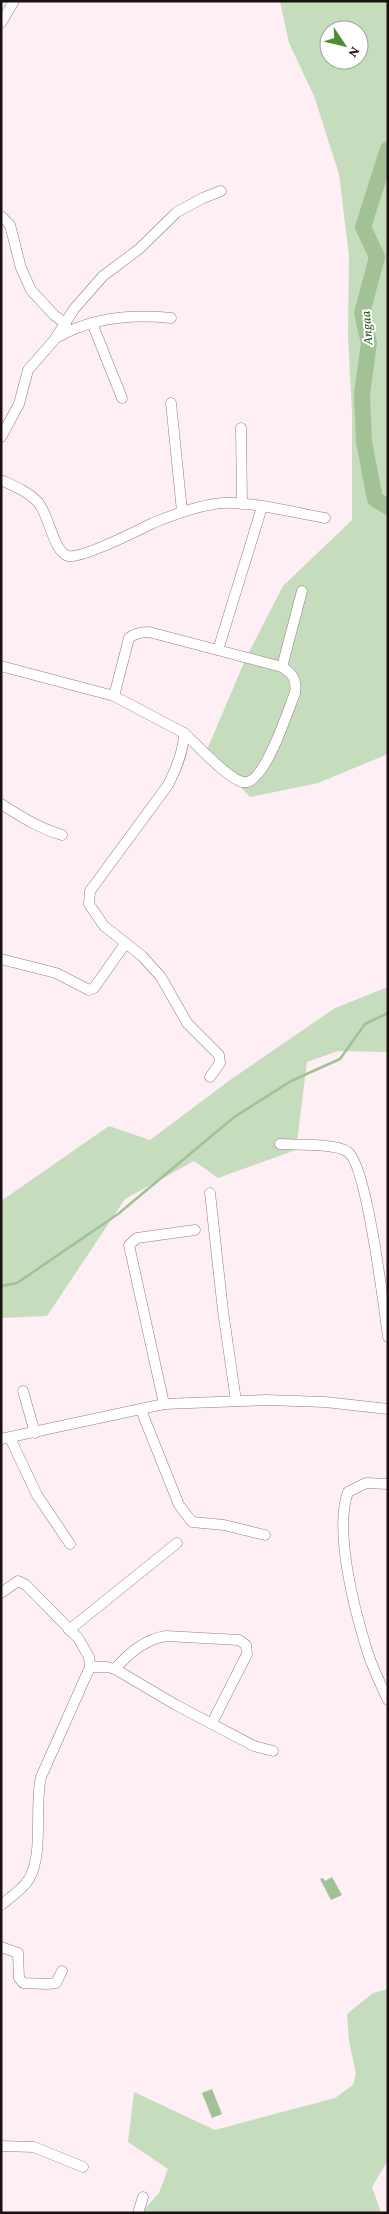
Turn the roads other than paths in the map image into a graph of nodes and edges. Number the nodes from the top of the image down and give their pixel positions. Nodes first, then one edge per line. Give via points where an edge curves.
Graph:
1 (14, 1) edge
2 (1, 23) edge
3 (221, 191) dead end
4 (1, 216) edge
5 (171, 318) dead end
6 (92, 323) junction
7 (66, 324) junction
8 (55, 338) junction
9 (122, 398) dead end
10 (171, 403) dead end
11 (241, 428) dead end
12 (1, 437) edge
13 (1, 480) edge
14 (242, 504) junction
15 (262, 507) junction
16 (182, 511) junction
17 (325, 518) dead end
18 (302, 591) dead end
19 (218, 650) junction
20 (1, 666) edge
21 (282, 667) junction
22 (114, 696) junction
23 (184, 733) junction
24 (1, 804) edge
25 (62, 834) dead end
26 (125, 944) junction
27 (1, 959) edge
28 (210, 1077) dead end
29 (280, 1144) dead end
30 (210, 1193) dead end
31 (194, 1230) dead end
32 (388, 1337) edge
33 (24, 1391) dead end
34 (236, 1402) junction
35 (164, 1404) junction
36 (388, 1409) edge
37 (141, 1410) junction
38 (35, 1433) junction
39 (6, 1439) edge
40 (388, 1484) edge
41 (265, 1536) dead end
42 (177, 1542) dead end
43 (70, 1544) dead end
44 (1, 1593) edge
45 (70, 1630) junction
46 (90, 1668) junction
47 (115, 1669) junction
48 (388, 1700) edge
49 (212, 1723) junction
50 (273, 1751) dead end
51 (1, 1905) edge
52 (1, 1947) edge
53 (62, 1971) dead end
54 (1, 2146) edge
55 (83, 2168) dead end
56 (143, 2198) dead end
57 (138, 2213) edge

1 - 2 street
3 - 7 street via 177,212 139,249 103,276 74,309
4 - 7 street via 10,225 21,268 31,290
5 - 6 street via 141,315
6 - 8 street via 72,328
6 - 9 street
7 - 8 street
8 - 12 street via 28,370 19,404
10 - 16 street
11 - 14 street
13 - 16 street via 29,493 39,502 59,549 69,556 100,547
14 - 15 street
14 - 16 street via 233,502
15 - 17 street
15 - 19 street
18 - 21 street
19 - 21 street
19 - 22 street via 149,632 135,633 129,638
20 - 22 street
21 - 23 street via 294,678 295,693 267,761 258,776 248,783 230,776
22 - 23 street
23 - 26 street via 177,767 168,785 90,891 88,904 104,926
24 - 25 street via 40,828
26 - 27 street via 94,988 89,990 56,973
26 - 28 street via 142,956 160,977 187,1023 219,1055 220,1063
29 - 32 street via 342,1148 350,1153 375,1239
30 - 34 street
31 - 35 street via 138,1238 129,1245
33 - 38 street
34 - 35 street
34 - 36 street via 325,1402
35 - 37 street
37 - 38 street
37 - 41 street via 185,1515 192,1522 224,1525
38 - 39 street
39 - 43 street
40 - 48 street via 366,1483 348,1492 343,1503 344,1549 352,1593 366,1648
42 - 45 street
44 - 45 street via 18,1581 26,1585
45 - 46 street via 89,1657
46 - 47 street via 107,1666
46 - 51 street via 41,1776 37,1793 36,1864 21,1890
47 - 49 street
47 - 49 street via 129,1654 156,1637 239,1640 246,1645 247,1654
49 - 50 street via 254,1746
52 - 53 street via 18,1953 19,1978 23,1983 56,1983
54 - 55 street via 34,2147
56 - 57 street

